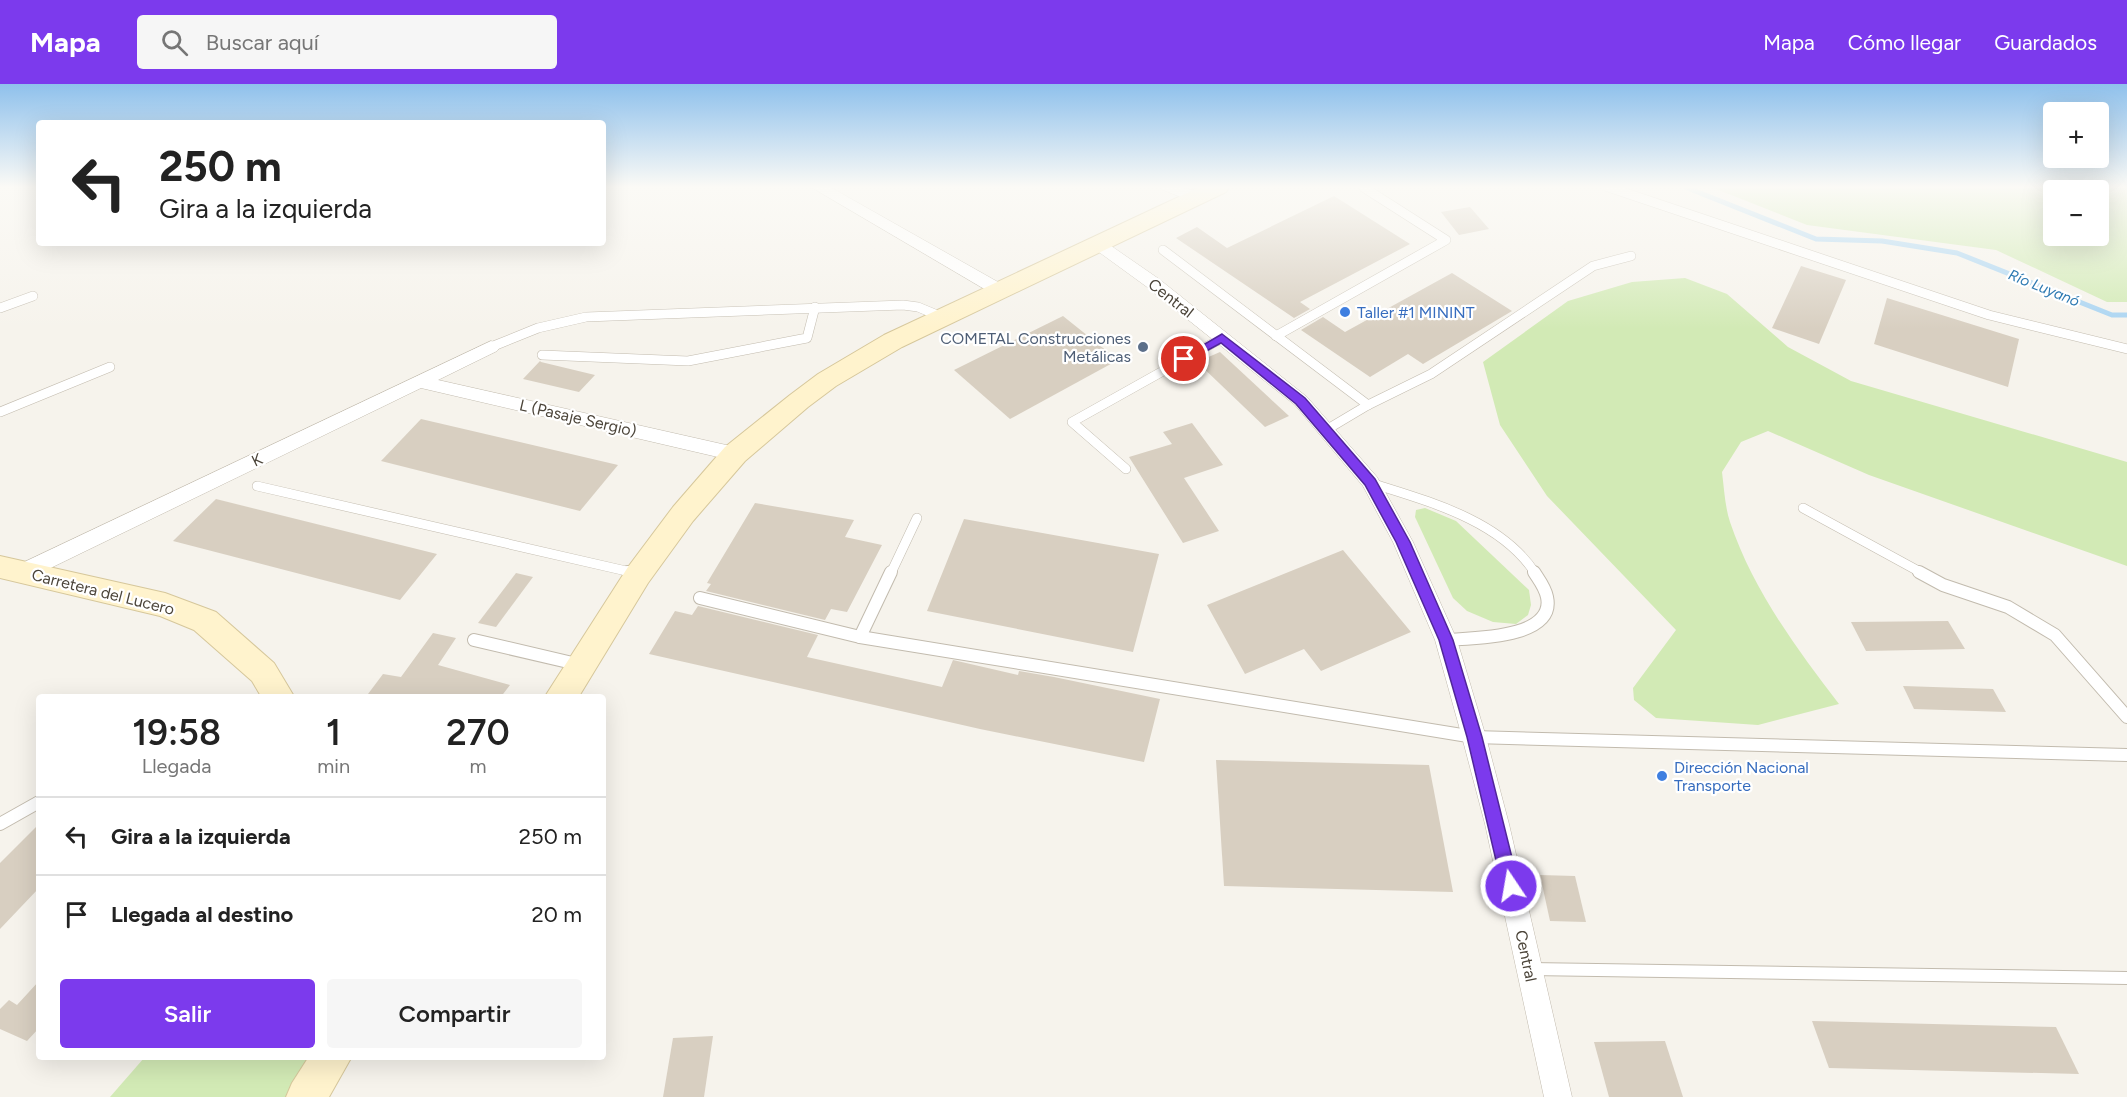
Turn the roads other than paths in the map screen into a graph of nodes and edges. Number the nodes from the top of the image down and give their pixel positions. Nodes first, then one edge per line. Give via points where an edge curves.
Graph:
1 (901, 234) edge
2 (1119, 234) edge
3 (1437, 234) edge
4 (1749, 234) edge
5 (1098, 244) junction
6 (1162, 250) dead end
7 (1631, 256) dead end
8 (999, 290) junction
9 (33, 296) dead end
10 (815, 307) junction
11 (0, 308) edge
12 (942, 317) junction
13 (1276, 336) junction
14 (1222, 338) junction
15 (491, 347) joint
16 (2127, 349) edge
17 (542, 355) dead end
18 (110, 367) dead end
19 (421, 382) junction
20 (1368, 405) junction
21 (0, 412) edge
22 (1326, 430) junction
23 (735, 454) junction
24 (1126, 469) dead end
25 (1370, 482) junction
26 (257, 486) dead end
27 (1803, 508) dead end
28 (917, 518) dead end
29 (11, 569) edge
30 (638, 574) junction
31 (700, 598) dead end
32 (860, 637) junction
33 (474, 640) dead end
34 (1446, 640) junction
35 (582, 665) junction
36 (277, 694) edge
37 (563, 694) edge
38 (2127, 717) edge
39 (1474, 737) junction
40 (2127, 755) edge
41 (36, 804) edge
42 (0, 825) edge
43 (1529, 969) junction
44 (2127, 978) edge
45 (330, 1060) edge
46 (306, 1097) edge
47 (1558, 1097) edge

1 - 8 street
2 - 5 main road
3 - 13 lane via 1446,240
4 - 16 lane via 1989,315
5 - 8 main road
5 - 14 street, Central
6 - 13 lane
7 - 20 lane via 1593,266 1431,374
8 - 12 main road
9 - 11 lane
10 - 12 lane via 903,304
10 - 15 lane via 586,316 538,328
10 - 17 lane via 807,338 688,361
12 - 23 main road via 827,380
13 - 20 lane
14 - 22 street, Central via 1301,401
14 - 24 lane via 1072,422
15 - 19 street, K
18 - 21 lane
19 - 23 street, L (Pasaje Sergio)
19 - 29 street, K
20 - 22 lane
22 - 25 street, Central
23 - 30 main road
25 - 34 street, Central via 1403,542
25 - 34 lane via 1431,501 1469,519 1509,545 1540,579 1549,599 1548,610 1537,623 1521,630
26 - 30 lane
27 - 38 lane via 1943,585 2008,607 2055,635
28 - 32 lane
29 - 36 main road, Carretera del Lucero via 165,605 205,621 263,672
30 - 35 main road
31 - 32 lane
32 - 39 lane
33 - 35 lane
34 - 39 street, Central
35 - 37 main road
39 - 40 lane
39 - 43 street, Central
41 - 42 lane
43 - 44 lane
43 - 47 street, Central
45 - 46 main road

